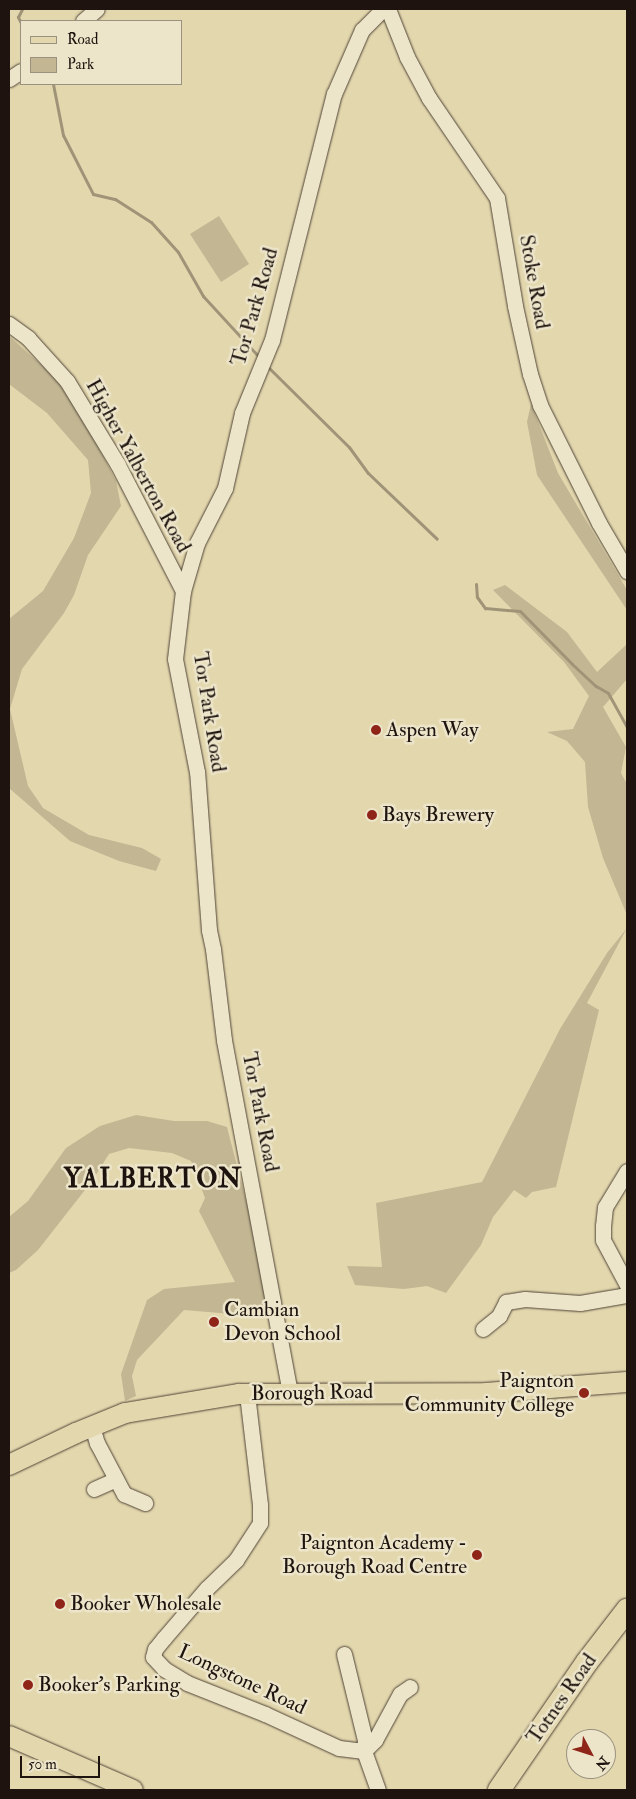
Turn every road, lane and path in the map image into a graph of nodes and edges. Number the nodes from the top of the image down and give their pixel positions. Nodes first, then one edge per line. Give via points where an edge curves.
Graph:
1 (97, 9) edge
2 (383, 9) edge
3 (388, 9) edge
4 (84, 20) edge
5 (20, 72) edge
6 (9, 79) edge
7 (9, 324) edge
8 (627, 570) edge
9 (183, 591) junction
10 (627, 1170) edge
11 (625, 1275) edge
12 (627, 1295) edge
13 (483, 1329) dead end
14 (627, 1382) edge
15 (290, 1392) junction
16 (247, 1394) junction
17 (92, 1426) junction
18 (9, 1465) edge
19 (116, 1479) junction
20 (94, 1489) dead end
21 (144, 1502) dead end
22 (627, 1610) edge
23 (344, 1654) dead end
24 (410, 1687) dead end
25 (9, 1736) edge
26 (364, 1751) junction
27 (134, 1790) edge
28 (378, 1790) edge
29 (499, 1790) edge

1 - 4 street
2 - 9 street, Tor Park Road via 362,30 334,94 268,352 242,413 225,488 197,544
3 - 8 street, Stoke Road via 428,98 497,198 515,306 540,405 599,523
5 - 6 street
7 - 9 street, Higher Yalberton Road via 28,338 67,381 118,465
9 - 15 street, Tor Park Road via 175,659 197,772 209,930 235,1102
10 - 11 street via 605,1207 603,1226 603,1240
12 - 13 street via 580,1303 525,1299 506,1302 499,1316
14 - 15 main road, Borough Road via 486,1393
15 - 16 main road, Borough Road
16 - 17 main road, Borough Road via 125,1414
16 - 26 street, Longstone Road via 260,1523 236,1560 164,1638 153,1657 164,1669 187,1683 339,1748
17 - 18 main road, Borough Road
17 - 19 street
19 - 20 street
19 - 21 street via 124,1494
22 - 29 highway, Totnes Road
23 - 26 street
24 - 26 street via 400,1694 374,1740
25 - 27 main road
26 - 28 street

